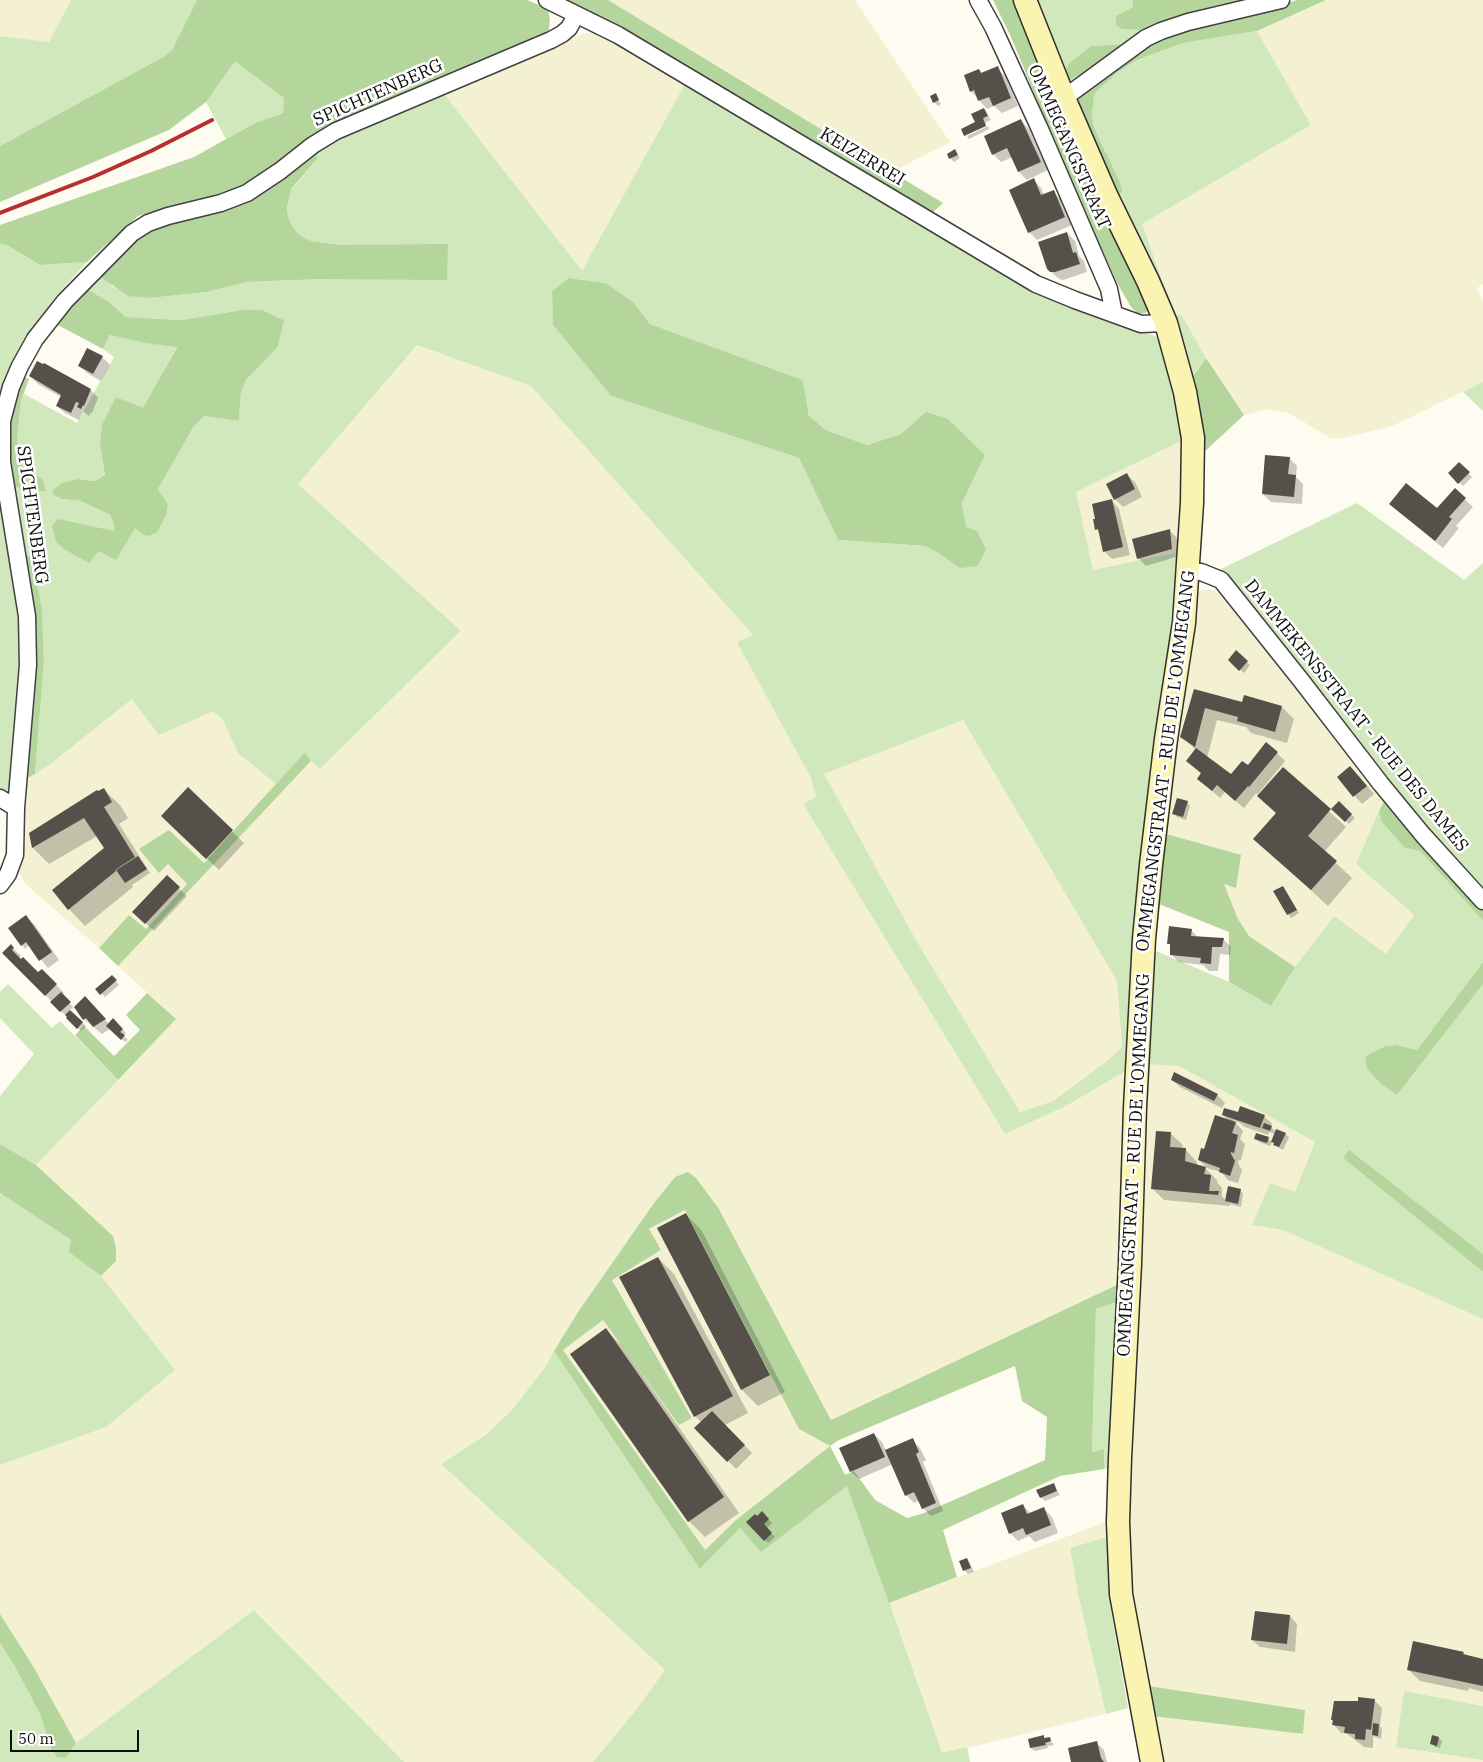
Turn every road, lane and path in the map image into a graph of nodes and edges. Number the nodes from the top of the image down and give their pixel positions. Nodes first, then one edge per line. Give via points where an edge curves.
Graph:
1 (547, 0) edge
2 (978, 0) edge
3 (1025, 0) edge
4 (1280, 0) edge
5 (576, 15) junction
6 (1064, 98) junction
7 (1114, 314) junction
8 (1166, 323) junction
9 (1188, 571) junction
10 (0, 798) edge
11 (16, 808) junction
12 (0, 885) edge
13 (1483, 901) edge
14 (1152, 1762) edge

1 - 5 street, KEIZERREI
2 - 7 street, OMMEGANGSTRAAT via 1039,128 1109,290
3 - 6 main road, OMMEGANGSTRAAT - RUE DE L'OMMEGANG
4 - 6 street via 1188,22 1146,38
5 - 7 street, KEIZERREI via 599,24 656,57 1036,284
5 - 11 street, SPICHTENBERG via 569,28 550,40 336,131 247,193 148,223 132,233 65,301 35,339 11,387 2,421 2,462 27,616 27,684
6 - 8 main road, OMMEGANGSTRAAT - RUE DE L'OMMEGANG
7 - 8 street, KEIZERREI via 1141,324
8 - 9 main road, OMMEGANGSTRAAT - RUE DE L'OMMEGANG via 1185,392 1193,438
9 - 13 street, DAMMEKENSSTRAAT - RUE DES DAMES via 1221,580 1428,842
9 - 14 main road, OMMEGANGSTRAAT - RUE DE L'OMMEGANG via 1184,631 1166,739 1144,939 1118,1522 1121,1594
10 - 11 street
11 - 12 street, SPICHTENBERG via 14,855 8,874

